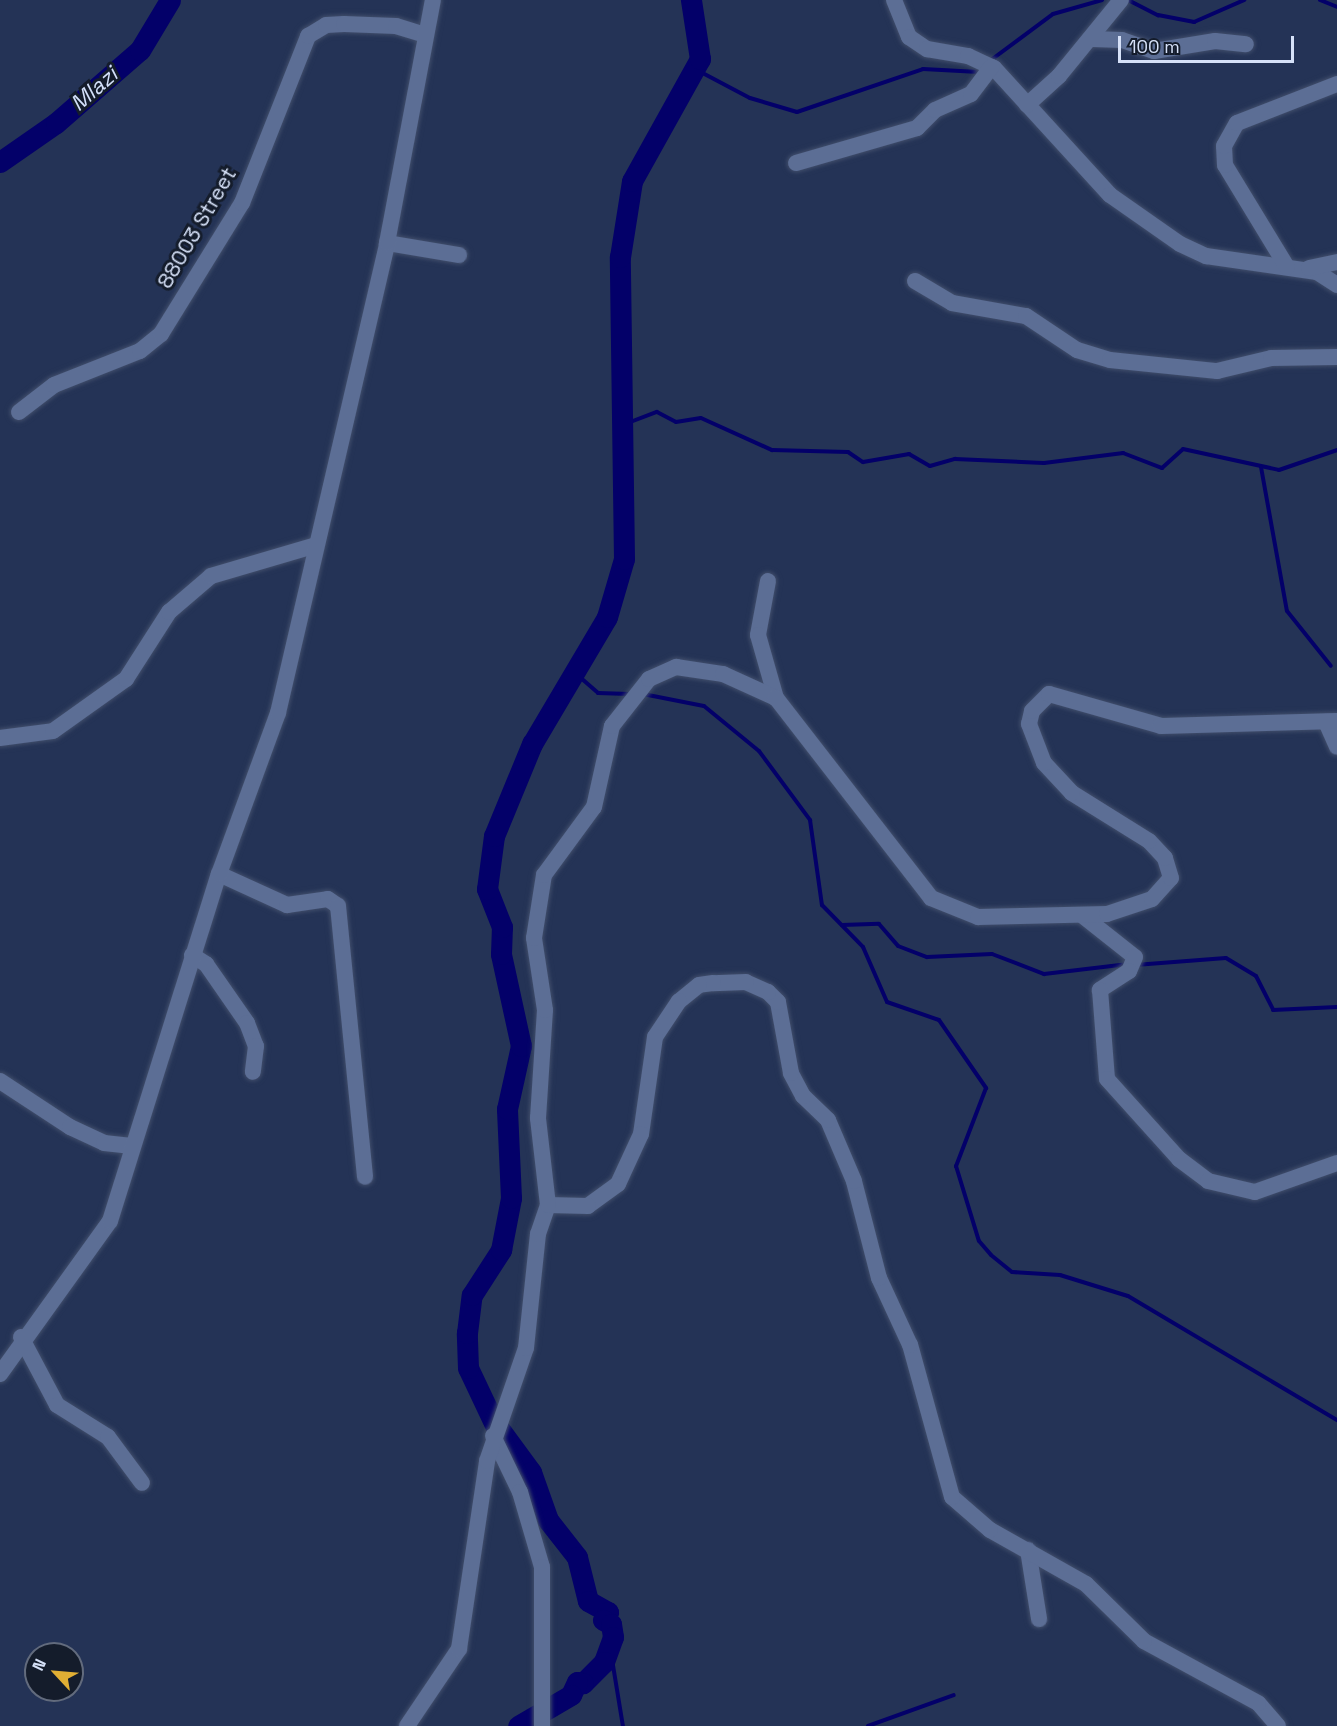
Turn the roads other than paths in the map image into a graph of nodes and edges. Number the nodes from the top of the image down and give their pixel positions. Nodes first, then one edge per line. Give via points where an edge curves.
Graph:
1 (433, 0) edge
2 (894, 0) edge
3 (1121, 0) edge
4 (426, 35) junction
5 (1092, 39) junction
6 (1246, 44) dead end
7 (991, 67) junction
8 (1337, 84) edge
9 (1027, 105) junction
10 (796, 163) dead end
11 (387, 243) junction
12 (459, 255) dead end
13 (1337, 262) edge
14 (1287, 267) junction
15 (1305, 269) junction
16 (915, 281) dead end
17 (1337, 285) edge
18 (1337, 357) edge
19 (19, 412) dead end
20 (316, 545) junction
21 (768, 581) dead end
22 (776, 698) junction
23 (1331, 721) edge
24 (0, 738) edge
25 (1337, 747) edge
26 (219, 874) junction
27 (1083, 916) junction
28 (192, 955) junction
29 (253, 1072) dead end
30 (0, 1081) edge
31 (132, 1146) junction
32 (1337, 1163) edge
33 (365, 1176) dead end
34 (548, 1205) junction
35 (21, 1337) junction
36 (0, 1374) edge
37 (494, 1436) junction
38 (142, 1483) dead end
39 (1028, 1550) junction
40 (1039, 1619) dead end
41 (541, 1717) edge
42 (407, 1726) edge
43 (1278, 1726) edge

1 - 4 street
2 - 7 street via 903,28 917,44
3 - 5 street
4 - 11 street
4 - 19 street, 88003 Street via 396,26 344,24 326,25 308,36 242,203 161,334 140,351 54,385
5 - 6 street via 1122,40 1154,51 1215,41
5 - 9 street
7 - 9 street
7 - 10 street via 971,94 934,110 917,128
8 - 14 street via 1237,123 1224,146 1225,165
9 - 14 street via 1110,195 1180,244 1206,256
11 - 12 street
11 - 20 street
13 - 15 street
14 - 15 street
15 - 17 street
16 - 18 street via 952,303 1026,316 1077,350 1110,360 1217,371 1271,358
20 - 24 street via 212,576 169,612 126,679 53,731
20 - 26 street via 290,674
21 - 22 street via 758,635
22 - 27 street via 908,870 940,904 978,917
22 - 34 street via 742,681 691,667 649,679 609,733 594,807 544,875 534,938 545,1010 538,1118
23 - 25 street
23 - 27 street via 1182,728 1121,718 1060,694 1039,700 1029,724 1044,763 1072,793 1149,841 1171,870 1167,887 1152,899
26 - 28 street
26 - 33 street via 287,905 328,899 339,906
27 - 32 street via 1135,957 1129,971 1100,990 1107,1079 1179,1159 1208,1181 1255,1192
28 - 29 street via 206,964 247,1023 256,1046
28 - 31 street
30 - 31 street via 70,1127 104,1143
31 - 35 street via 110,1221 95,1249
34 - 37 street via 538,1234 526,1348
34 - 39 street via 588,1206 618,1184 641,1134 655,1037 679,1001 699,985 713,983 746,982 768,992 778,1002 791,1073 803,1096 828,1120 854,1182 879,1278 910,1345 952,1497 990,1530
35 - 36 street
35 - 38 street via 57,1405 108,1437
37 - 41 street via 520,1492 542,1567
37 - 42 street via 459,1649
39 - 40 street
39 - 43 street via 1098,1593 1144,1641 1258,1703

